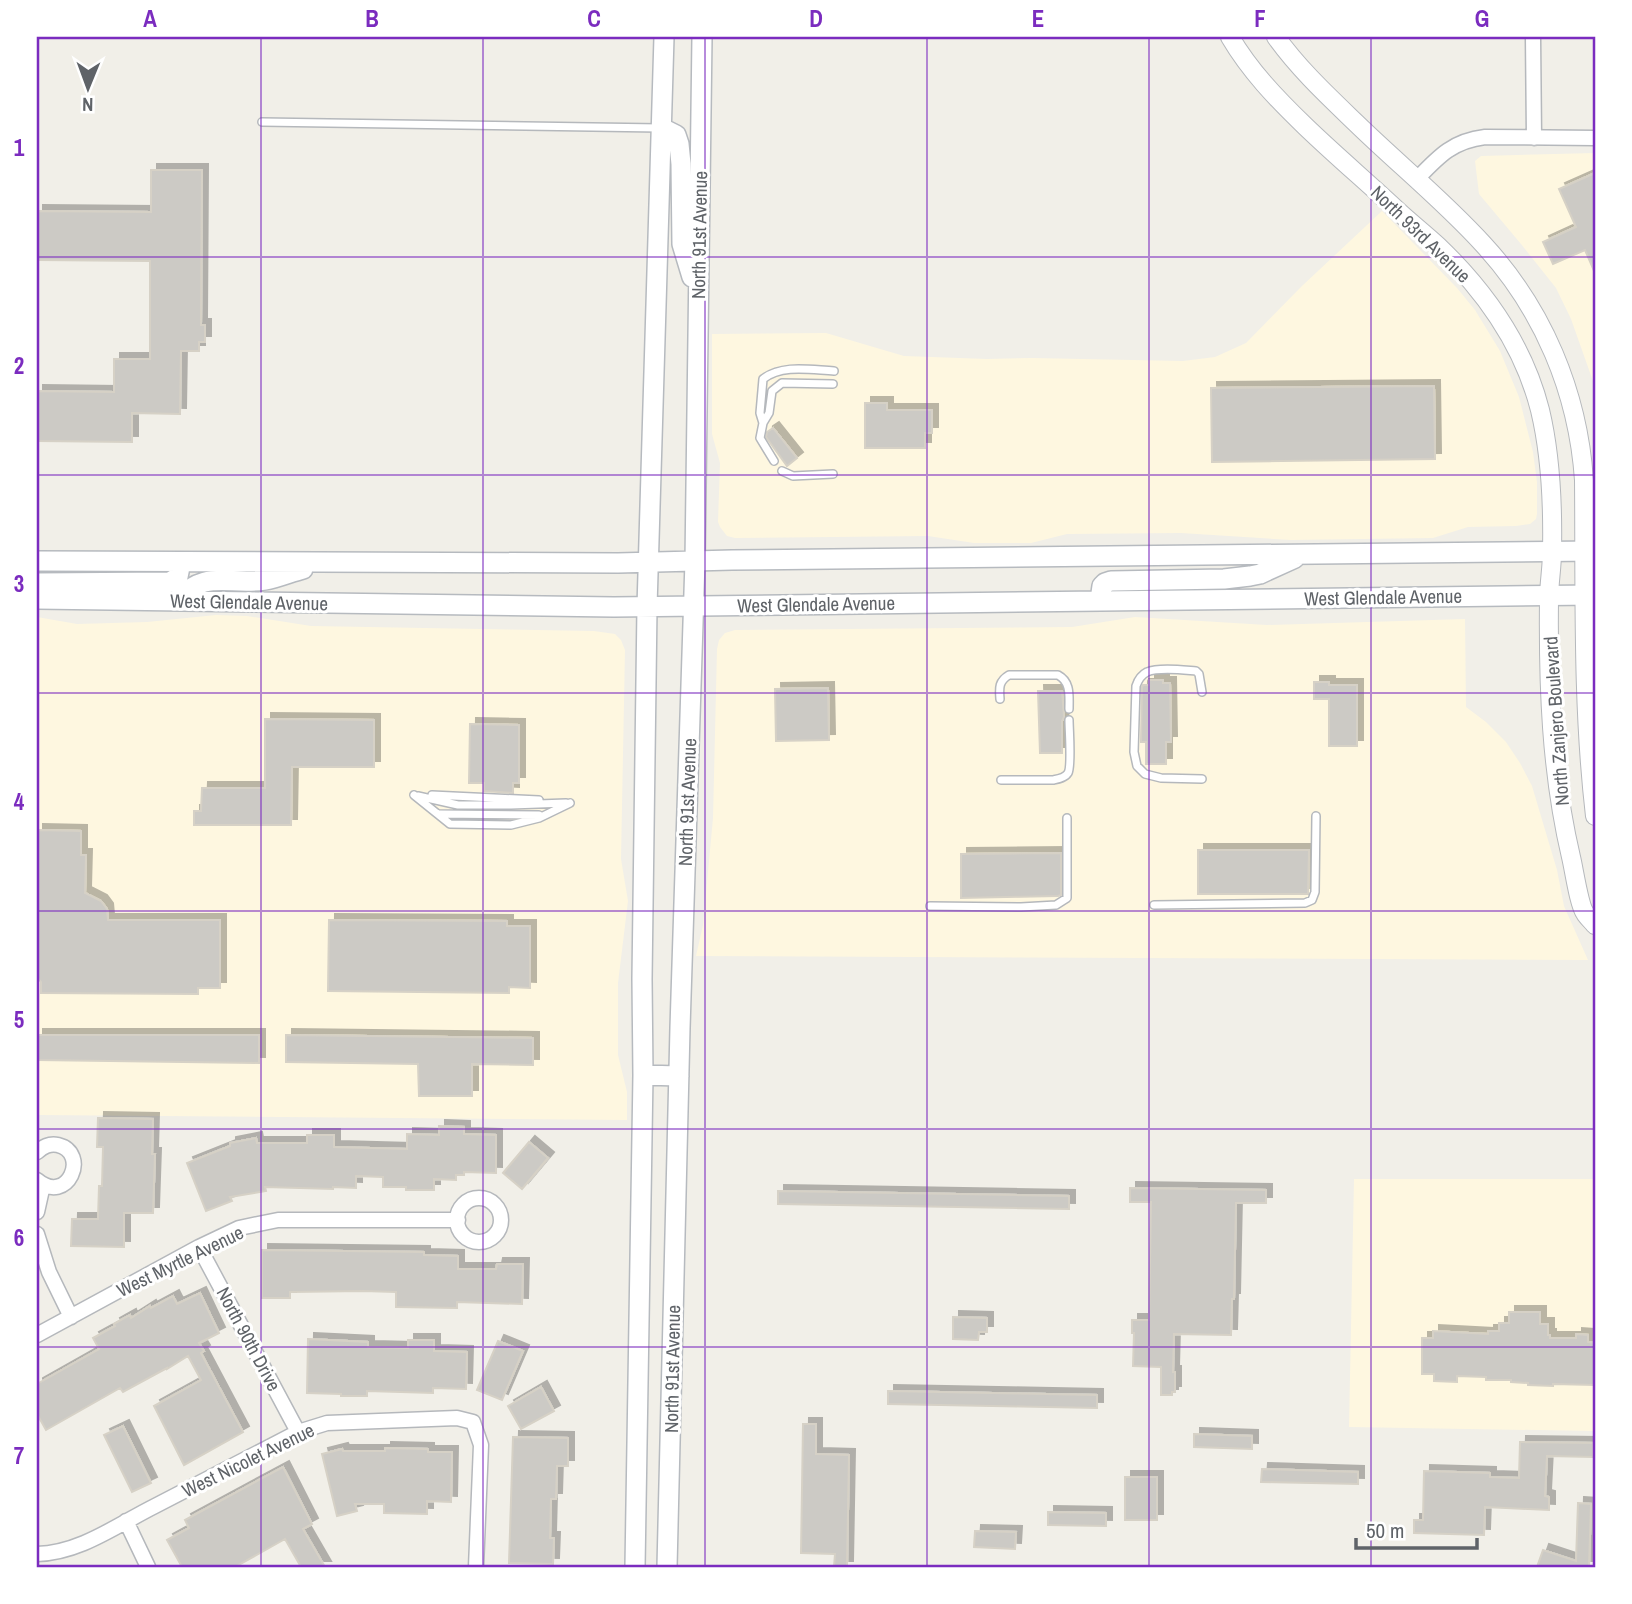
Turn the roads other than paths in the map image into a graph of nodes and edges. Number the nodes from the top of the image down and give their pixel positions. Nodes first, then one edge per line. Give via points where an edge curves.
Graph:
1 (664, 37) edge
2 (702, 37) edge
3 (1230, 37) edge
4 (1276, 37) edge
5 (1533, 37) edge
6 (262, 122) dead end
7 (662, 128) junction
8 (1534, 138) junction
9 (1595, 138) edge
10 (1416, 180) junction
11 (698, 295) junction
12 (834, 371) dead end
13 (833, 384) dead end
14 (763, 423) junction
15 (774, 461) dead end
16 (782, 471) dead end
17 (833, 474) dead end
18 (1590, 551) edge
19 (1552, 552) junction
20 (1302, 554) junction
21 (37, 561) edge
22 (695, 561) junction
23 (181, 562) junction
24 (327, 562) junction
25 (649, 563) junction
26 (37, 583) edge
27 (1549, 595) junction
28 (1590, 595) edge
29 (37, 599) edge
30 (1100, 600) junction
31 (176, 601) junction
32 (694, 606) junction
33 (648, 607) junction
34 (1202, 692) dead end
35 (1000, 699) dead end
36 (1069, 709) dead end
37 (1069, 720) dead end
38 (1202, 779) dead end
39 (1002, 780) dead end
40 (546, 815) joint
41 (1316, 816) dead end
42 (1595, 816) edge
43 (1068, 818) dead end
44 (1154, 905) dead end
45 (930, 906) dead end
46 (1595, 925) edge
47 (643, 1074) junction
48 (679, 1076) junction
49 (37, 1152) edge
50 (40, 1183) edge
51 (37, 1212) edge
52 (457, 1220) dead end
53 (37, 1234) edge
54 (199, 1247) junction
55 (71, 1317) junction
56 (37, 1335) edge
57 (299, 1432) junction
58 (126, 1521) junction
59 (37, 1554) edge
60 (148, 1567) edge
61 (476, 1567) edge
62 (635, 1567) edge
63 (667, 1567) edge

1 - 7 main road, North 91st Avenue
2 - 11 main road, North 91st Avenue
3 - 19 street, North 93rd Avenue via 1269,89 1462,270 1503,325 1524,363 1540,409 1549,459
4 - 10 street, North 93rd Avenue via 1312,80
5 - 8 street
6 - 7 lane
7 - 11 main road via 676,135 679,144 682,244
7 - 25 main road, North 91st Avenue
8 - 9 street
8 - 10 street via 1485,137 1463,142 1441,154
10 - 18 street, North 93rd Avenue via 1499,263 1530,306 1556,357 1583,458
11 - 22 main road, North 91st Avenue
12 - 14 lane via 771,373 763,379
13 - 14 lane via 782,383 772,390
14 - 15 lane via 760,438
16 - 17 lane
18 - 19 main road, West Glendale Avenue
18 - 28 street, North 93rd Avenue
19 - 20 main road, West Glendale Avenue
19 - 27 street, North 93rd Avenue
20 - 22 main road, West Glendale Avenue
20 - 30 main road via 1250,576 1105,583
21 - 23 main road, West Glendale Avenue
22 - 25 main road, West Glendale Avenue
22 - 32 main road, North 91st Avenue
23 - 24 main road, West Glendale Avenue
23 - 26 main road via 178,577 170,582
24 - 25 main road, West Glendale Avenue
24 - 31 main road via 264,580 203,581
25 - 33 main road, North 91st Avenue
27 - 28 main road, West Glendale Avenue
27 - 30 main road, West Glendale Avenue
27 - 46 street, North Zanjero Boulevard via 1550,690 1559,796 1583,911
28 - 42 street, North Zanjero Boulevard via 1586,704
29 - 31 main road, West Glendale Avenue
30 - 32 main road, West Glendale Avenue
31 - 33 main road, West Glendale Avenue
32 - 33 main road, West Glendale Avenue
32 - 48 main road, North 91st Avenue
33 - 47 main road, North 91st Avenue
34 - 38 lane via 1196,671 1156,670 1139,678 1134,752 1137,766 1145,774
35 - 36 lane via 999,685 1009,675 1058,675 1068,684
37 - 39 lane via 1068,773 1061,779
40 - 40 lane via 570,803 458,805 414,795 450,824 510,825
41 - 44 lane via 1312,900
43 - 45 lane via 1067,898 1056,905
47 - 48 main road
47 - 62 main road, North 91st Avenue
48 - 63 main road, North 91st Avenue
49 - 50 street via 56,1145 68,1151 74,1163 68,1181 56,1188
50 - 51 street
52 - 54 street, West Myrtle Avenue via 278,1220 239,1228
53 - 55 street
54 - 55 street, West Myrtle Avenue
54 - 57 street, North 90th Drive
55 - 56 street, West Myrtle Avenue
57 - 58 street, West Nicolet Avenue
57 - 61 street, West Nicolet Avenue via 327,1423 457,1418 473,1422 481,1445
58 - 59 street, West Nicolet Avenue via 93,1540 55,1554
58 - 60 street

